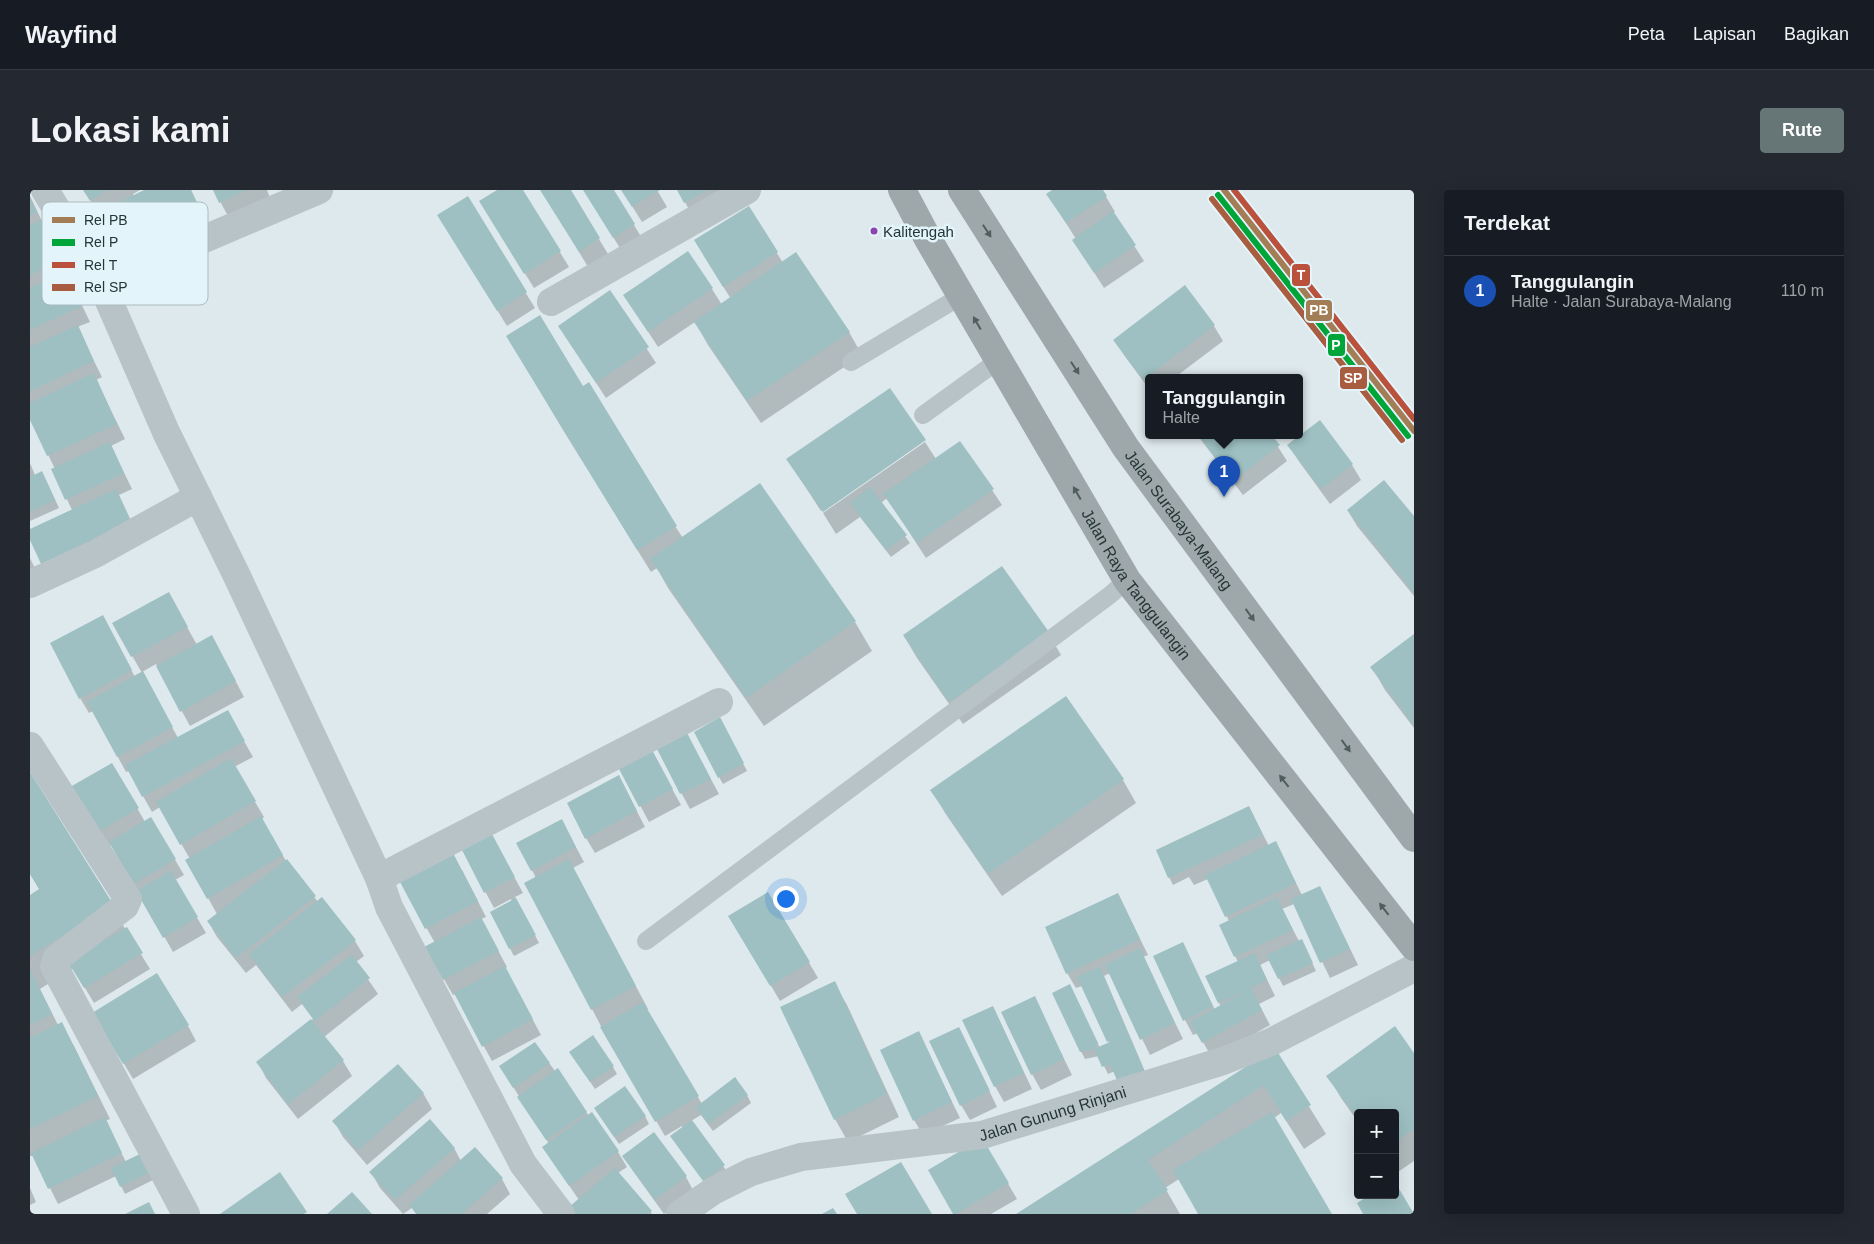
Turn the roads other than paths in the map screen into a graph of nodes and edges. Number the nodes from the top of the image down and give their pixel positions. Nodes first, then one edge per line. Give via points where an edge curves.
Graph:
1 (45, 190) edge
2 (319, 190) edge
3 (747, 190) edge
4 (902, 190) edge
5 (962, 190) edge
6 (52, 202) edge
7 (208, 237) edge
8 (961, 296) junction
9 (551, 302) dead end
10 (111, 305) edge
11 (999, 360) junction
12 (851, 362) dead end
13 (923, 414) dead end
14 (198, 497) junction
15 (1127, 580) junction
16 (30, 584) edge
17 (719, 702) dead end
18 (30, 746) edge
19 (1414, 838) edge
20 (379, 878) junction
21 (646, 942) dead end
22 (1414, 947) edge
23 (1414, 968) edge
24 (186, 1214) edge
25 (561, 1214) edge
26 (680, 1214) edge

1 - 6 street
2 - 7 street
3 - 9 street
4 - 8 highway, Jalan Raya Tanggulangin
5 -> 19 highway, Jalan Surabaya-Malang via 1126,448
11 -> 8 highway, Jalan Raya Tanggulangin
8 - 12 lane
10 - 14 street
11 - 13 lane
15 -> 11 highway, Jalan Raya Tanggulangin
14 - 16 street via 95,554
14 - 20 street
15 - 21 lane
22 -> 15 highway, Jalan Raya Tanggulangin
17 - 20 street
18 - 24 street via 128,899 124,906 56,959 54,966
20 - 25 street via 389,907 522,1164
23 - 26 street, Jalan Gunung Rinjani via 1271,1042 1223,1061 982,1135 800,1157 751,1172 713,1191

